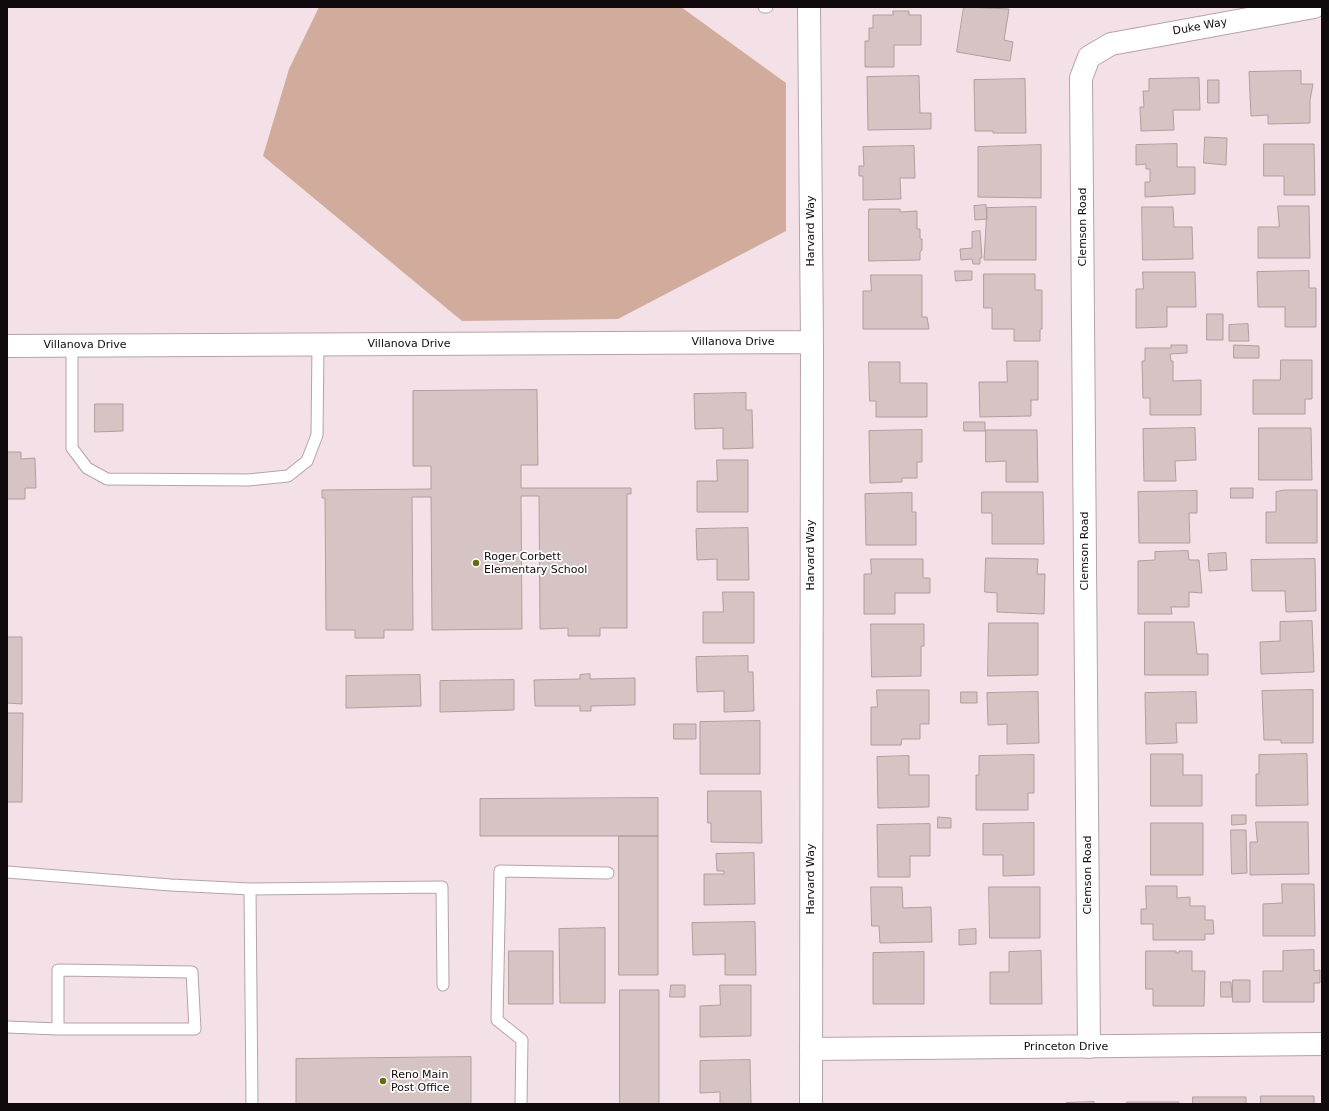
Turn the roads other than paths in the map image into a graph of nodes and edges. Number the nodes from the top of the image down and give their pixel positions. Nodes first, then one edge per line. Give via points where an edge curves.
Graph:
1 (809, 7) edge
2 (1314, 7) edge
3 (1089, 57) joint
4 (812, 342) junction
5 (318, 344) junction
6 (72, 345) junction
7 (7, 346) edge
8 (7, 872) edge
9 (608, 873) dead end
10 (250, 889) junction
11 (443, 985) dead end
12 (7, 1027) edge
13 (58, 1029) junction
14 (1322, 1044) edge
15 (1089, 1047) junction
16 (811, 1049) junction
17 (252, 1104) edge
18 (521, 1104) edge
19 (811, 1104) edge

1 - 4 street, Harvard Way
2 - 3 street, Duke Way via 1123,40 1104,47
3 - 15 street, Clemson Road via 1081,78
4 - 5 street, Villanova Drive
4 - 16 street, Harvard Way
5 - 6 street, Villanova Drive
5 - 6 lane via 317,435 307,461 288,476 248,480 107,479 87,468 72,448
6 - 7 street, Villanova Drive
8 - 10 lane
9 - 18 lane via 500,871 497,1020 522,1040
10 - 11 lane via 442,886
10 - 17 lane
12 - 13 lane
13 - 13 lane via 195,1029 192,972 58,970
14 - 15 street, Princeton Drive
15 - 16 street, Princeton Drive
16 - 19 street, Harvard Way

